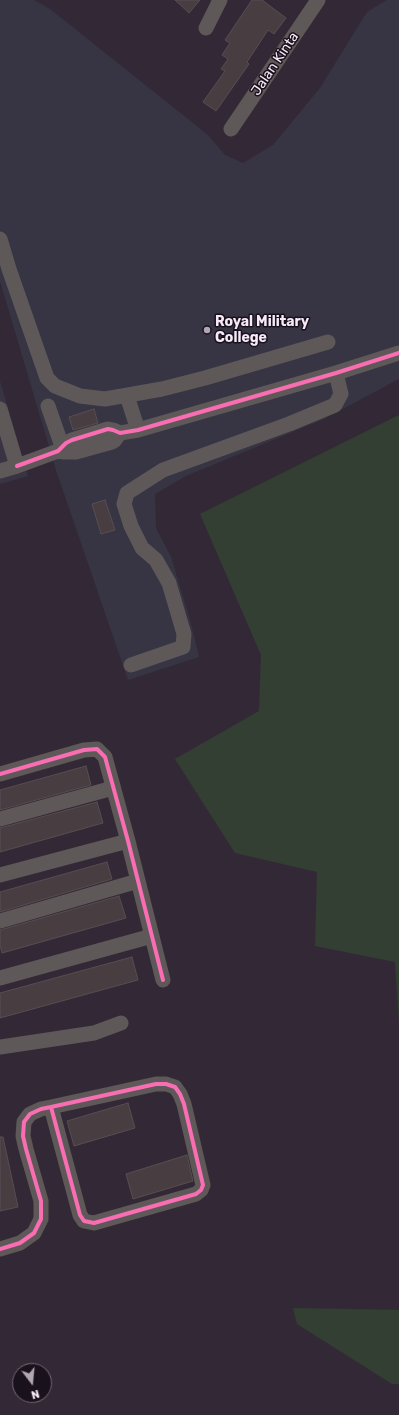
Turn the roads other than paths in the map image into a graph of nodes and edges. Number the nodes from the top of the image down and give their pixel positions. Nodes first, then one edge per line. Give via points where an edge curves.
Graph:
1 (220, 0) edge
2 (318, 0) edge
3 (206, 28) dead end
4 (231, 129) dead end
5 (0, 239) edge
6 (328, 342) dead end
7 (399, 353) edge
8 (336, 373) junction
9 (127, 396) junction
10 (48, 406) dead end
11 (0, 409) edge
12 (138, 430) junction
13 (61, 450) junction
14 (16, 466) junction
15 (0, 472) edge
16 (131, 665) dead end
17 (0, 774) edge
18 (113, 788) junction
19 (0, 819) edge
20 (128, 840) junction
21 (0, 875) edge
22 (138, 881) junction
23 (0, 921) edge
24 (152, 936) junction
25 (0, 978) edge
26 (163, 980) dead end
27 (121, 1023) dead end
28 (0, 1047) edge
29 (51, 1107) junction
30 (0, 1249) edge

1 - 3 street
2 - 4 street, Jalan Kinta
5 - 9 street via 47,378 55,386 80,396 105,399
6 - 9 street via 205,378
7 - 8 street
8 - 12 street
8 - 16 street via 341,394 335,405 163,470 127,493 124,504 131,526 142,548 156,560 169,583 184,634 183,647
9 - 12 street
10 - 13 street
11 - 14 street
12 - 13 street via 120,433 112,442 76,452
13 - 14 street
14 - 15 street
17 - 18 street via 84,750 97,749 105,757
18 - 19 street
18 - 20 street
20 - 21 street
20 - 22 street
22 - 23 street
22 - 24 street
24 - 25 street
24 - 26 street
27 - 28 street via 94,1033
29 - 29 street via 156,1084 175,1087 184,1104 202,1178 201,1190 196,1194 94,1223 84,1221 80,1215
29 - 30 street via 30,1114 24,1122 23,1136 41,1202 41,1220 34,1233 20,1243

